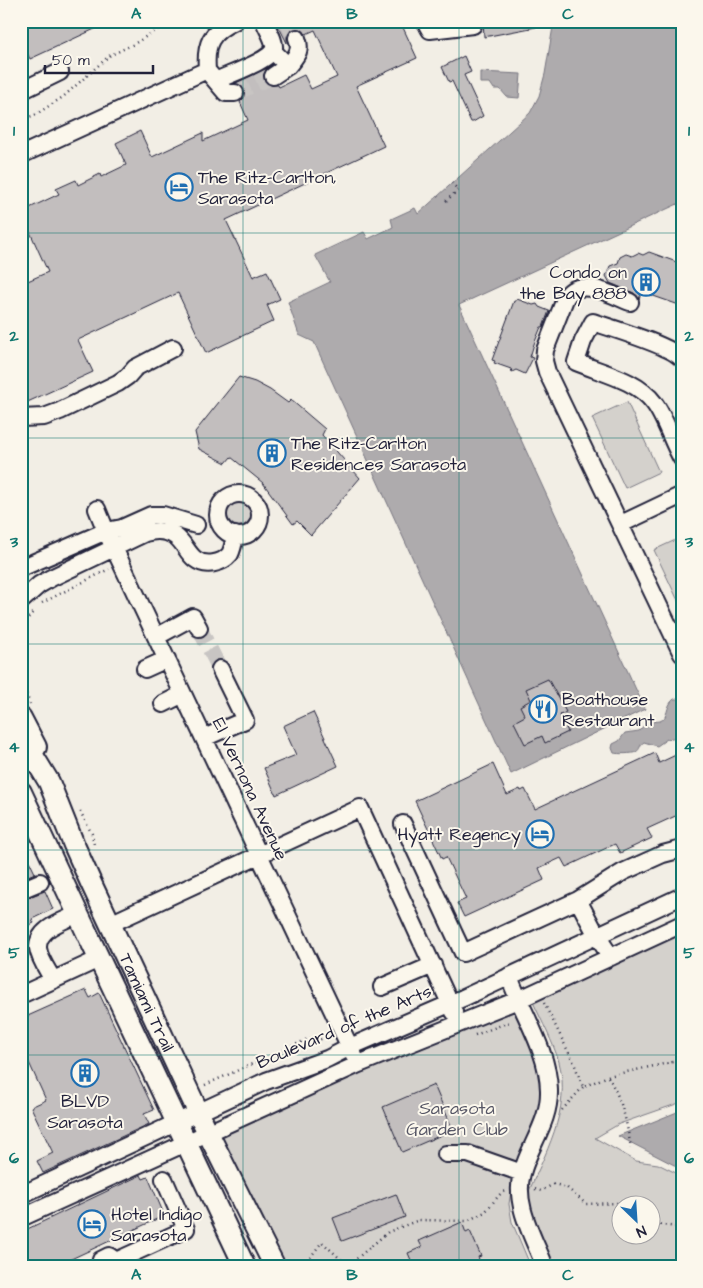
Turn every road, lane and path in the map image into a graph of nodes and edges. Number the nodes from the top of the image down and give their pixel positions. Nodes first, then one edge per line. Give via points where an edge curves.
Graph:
1 (171, 21) edge
2 (234, 21) edge
3 (264, 21) edge
4 (473, 21) edge
5 (428, 26) edge
6 (297, 38) tunnel mouth
7 (273, 51) junction
8 (288, 66) junction
9 (60, 72) dead end
10 (211, 75) junction
11 (274, 76) tunnel mouth
12 (21, 91) edge
13 (235, 93) dead end
14 (21, 120) edge
15 (21, 155) edge
16 (452, 184) dead end
17 (446, 201) dead end
18 (630, 302) dead end
19 (173, 348) dead end
20 (682, 359) edge
21 (21, 418) edge
22 (682, 458) edge
23 (682, 495) edge
24 (97, 509) dead end
25 (218, 515) junction
26 (621, 524) junction
27 (196, 526) junction
28 (106, 531) junction
29 (235, 535) junction
30 (176, 536) junction
31 (118, 556) junction
32 (21, 568) edge
33 (39, 605) dead end
34 (28, 606) edge
35 (199, 628) dead end
36 (21, 636) edge
37 (156, 637) junction
38 (682, 654) edge
39 (167, 659) junction
40 (145, 669) dead end
41 (220, 669) tunnel mouth
42 (21, 680) edge
43 (184, 694) junction
44 (163, 704) dead end
45 (26, 712) edge
46 (21, 736) edge
47 (204, 738) junction
48 (49, 782) junction
49 (21, 792) edge
50 (79, 808) dead end
51 (402, 824) dead end
52 (682, 850) edge
53 (96, 853) dead end
54 (259, 854) junction
55 (40, 882) dead end
56 (21, 890) edge
57 (682, 896) edge
58 (578, 900) junction
59 (78, 914) junction
60 (110, 924) junction
61 (682, 924) edge
62 (597, 936) junction
63 (611, 957) junction
64 (99, 959) junction
65 (433, 965) junction
66 (509, 976) junction
67 (53, 980) junction
68 (382, 988) dead end
69 (538, 990) junction
70 (21, 995) edge
71 (518, 1000) junction
72 (451, 1004) junction
73 (459, 1023) junction
74 (341, 1029) junction
75 (350, 1047) junction
76 (682, 1060) edge
77 (359, 1064) junction
78 (608, 1076) junction
79 (202, 1081) dead end
80 (583, 1087) junction
81 (198, 1112) junction
82 (557, 1117) dead end
83 (177, 1122) junction
84 (208, 1133) junction
85 (186, 1142) junction
86 (632, 1148) dead end
87 (446, 1154) dead end
88 (529, 1176) junction
89 (164, 1180) dead end
90 (527, 1189) junction
91 (21, 1195) edge
92 (610, 1203) edge
93 (21, 1218) edge
94 (660, 1225) edge
95 (682, 1228) edge
96 (117, 1264) edge
97 (99, 1267) edge
98 (245, 1267) edge
99 (275, 1267) edge
100 (310, 1267) edge
101 (545, 1267) edge

1 - 14 path via 109,56 63,97
2 - 10 street via 211,37 206,53
3 - 7 street via 274,44
4 - 5 street via 474,25
6 - 8 street via 299,54
7 - 8 street
7 - 10 street via 266,58
8 - 11 street
9 - 12 street
10 - 13 street via 226,93
10 - 15 street
16 - 17 path via 458,190
18 - 26 street via 591,288 570,291 545,350 544,360
19 - 21 street via 135,368 118,383 60,411 44,417
20 - 22 street via 665,348 593,322 576,362 637,386 655,403
23 - 26 street
24 - 28 street, El Vernona Avenue
25 - 27 street
25 - 29 street via 220,525
25 - 29 street via 220,504 231,495 244,494 255,501 260,514 256,527 245,535
26 - 38 street
27 - 28 street via 154,514 122,528
27 - 30 street
28 - 31 street, El Vernona Avenue
28 - 32 street
29 - 30 street via 226,558 209,564 194,558
30 - 31 street via 151,531 128,540
31 - 33 path
31 - 34 street via 51,578 39,586
31 - 37 street, El Vernona Avenue
34 - 36 path
35 - 37 street via 193,617
37 - 39 street, El Vernona Avenue
39 - 40 street
39 - 43 street, El Vernona Avenue
41 - 47 street via 245,720
42 - 45 path
43 - 44 street
43 - 47 street, El Vernona Avenue
45 - 48 main road
46 - 48 main road, Tamiami Trail
47 - 54 street, El Vernona Avenue
48 - 60 main road, Tamiami Trail
49 - 59 main road, Tamiami Trail
50 - 53 path via 92,834
51 - 58 street via 463,953
52 - 58 street via 663,854 623,872
54 - 60 street
54 - 65 street via 360,808
54 - 74 street, El Vernona Avenue
55 - 56 street
57 - 62 street, Boulevard of the Arts
58 - 62 street
59 - 64 main road, Tamiami Trail
59 - 67 street via 44,932 40,941 38,948
60 - 81 main road, Tamiami Trail
61 - 63 street
62 - 63 street
62 - 66 street, Boulevard of the Arts
63 - 69 street
64 - 67 street
64 - 83 main road, Tamiami Trail
65 - 68 street
65 - 72 street
66 - 71 street
66 - 72 street, Boulevard of the Arts
67 - 70 street
69 - 71 street
69 - 80 path
71 - 73 street
71 - 88 street via 547,1068 550,1092
72 - 73 street
72 - 75 street, Boulevard of the Arts
73 - 77 street
74 - 75 street, El Vernona Avenue
74 - 79 path via 321,1039 308,1039 206,1086
75 - 77 street, El Vernona Avenue
75 - 81 street, Boulevard of the Arts
76 - 78 path
77 - 84 street
78 - 80 path
78 - 86 path via 619,1095
80 - 82 path
81 - 83 street, Boulevard of the Arts
81 - 84 main road, Tamiami Trail
83 - 85 main road, Tamiami Trail
83 - 91 street, Boulevard of the Arts
84 - 85 street
84 - 99 main road, Tamiami Trail
85 - 93 street
85 - 98 main road, Tamiami Trail
87 - 88 street via 468,1154
88 - 90 street
88 - 90 path
89 - 96 street via 186,1229
90 - 92 path via 542,1191 554,1184 566,1187 586,1204
90 - 100 path via 502,1192 485,1212 467,1221 419,1220 388,1232 347,1265 322,1242 310,1259
90 - 101 street via 524,1212
94 - 95 path
96 - 97 street via 112,1257 106,1256

